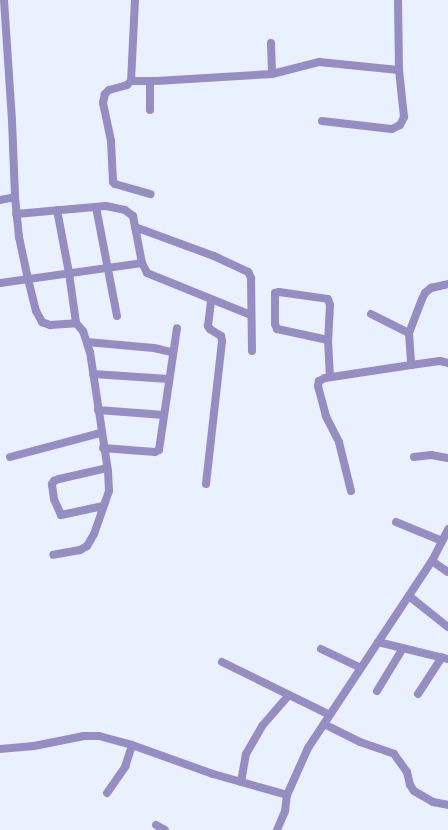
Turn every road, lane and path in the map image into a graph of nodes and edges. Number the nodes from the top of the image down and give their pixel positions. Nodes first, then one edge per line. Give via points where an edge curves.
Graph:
1 (4, 0) edge
2 (135, 0) edge
3 (398, 0) edge
4 (270, 43) dead end
5 (399, 70) junction
6 (272, 74) junction
7 (131, 81) junction
8 (150, 81) junction
9 (150, 110) dead end
10 (322, 121) dead end
11 (151, 194) dead end
12 (15, 197) junction
13 (0, 200) edge
14 (96, 207) junction
15 (57, 210) junction
16 (16, 214) junction
17 (135, 227) junction
18 (142, 263) junction
19 (106, 268) junction
20 (69, 274) junction
21 (28, 279) junction
22 (0, 283) edge
23 (448, 284) edge
24 (212, 300) junction
25 (371, 314) dead end
26 (251, 315) junction
27 (117, 316) dead end
28 (76, 323) junction
29 (177, 328) dead end
30 (410, 333) junction
31 (328, 340) junction
32 (87, 342) junction
33 (252, 351) dead end
34 (172, 352) junction
35 (448, 362) edge
36 (411, 365) junction
37 (93, 374) junction
38 (330, 377) junction
39 (169, 379) junction
40 (98, 410) junction
41 (164, 415) junction
42 (101, 433) junction
43 (104, 448) junction
44 (10, 457) dead end
45 (414, 457) dead end
46 (448, 458) edge
47 (107, 468) junction
48 (206, 484) dead end
49 (352, 491) dead end
50 (104, 506) junction
51 (396, 522) dead end
52 (448, 529) edge
53 (442, 541) junction
54 (53, 555) dead end
55 (432, 561) junction
56 (448, 572) edge
57 (409, 596) junction
58 (448, 627) edge
59 (378, 642) junction
60 (403, 648) junction
61 (322, 649) dead end
62 (445, 658) edge
63 (222, 662) dead end
64 (361, 668) junction
65 (377, 691) dead end
66 (418, 694) dead end
67 (288, 696) junction
68 (330, 715) junction
69 (324, 724) junction
70 (132, 745) junction
71 (0, 749) edge
72 (241, 782) junction
73 (106, 793) dead end
74 (287, 795) junction
75 (448, 805) edge
76 (156, 825) dead end
77 (165, 830) edge
78 (277, 830) edge

1 - 12 street
2 - 7 street
3 - 5 street
4 - 6 street
5 - 6 street via 319,62
5 - 10 street via 404,117 400,125 392,129
6 - 8 street
7 - 8 street
7 - 11 street via 127,85 109,90 103,103 111,141 113,182
8 - 9 street
12 - 13 street
12 - 16 street
14 - 15 street
14 - 17 street via 106,206 125,210 133,216
14 - 19 street
15 - 16 street
15 - 20 street
16 - 21 street
17 - 18 street
17 - 26 street via 244,268 251,278
18 - 19 street
18 - 24 street via 147,274
19 - 20 street
19 - 27 street
20 - 21 street
20 - 28 street
21 - 22 street
21 - 28 street via 36,311 42,322 50,325
23 - 30 street via 431,288 425,293
24 - 26 street
24 - 48 street via 208,326 220,335 222,340
25 - 30 street
26 - 33 street
28 - 32 street via 83,331
29 - 34 street
30 - 36 street
31 - 31 street via 277,329 275,293 328,299
31 - 38 street
32 - 34 street
32 - 37 street
34 - 39 street
35 - 36 street
36 - 38 street
37 - 39 street
37 - 40 street
38 - 49 street via 319,381 318,386 326,416 339,442
39 - 41 street
40 - 41 street
40 - 42 street
41 - 43 street via 158,451
42 - 43 street
42 - 44 street
43 - 47 street
45 - 46 street via 431,455
47 - 50 street via 109,491
47 - 50 street via 59,479 52,484 54,499 61,515
50 - 54 street via 87,546 80,550
51 - 53 street via 424,536
52 - 53 street
53 - 55 street
55 - 56 street
55 - 57 street
57 - 58 street
57 - 59 street
59 - 60 street
59 - 64 street
60 - 62 street
60 - 65 street
61 - 64 street
62 - 66 street
63 - 67 street
64 - 68 street
67 - 68 street
67 - 72 street via 262,726 246,754
68 - 69 street
69 - 74 street via 308,748
69 - 75 street via 360,742 394,754 407,772 414,791 433,802
70 - 71 street via 99,736 84,736 34,746
70 - 72 street via 184,765
70 - 73 street via 125,767
72 - 74 street
74 - 78 street via 285,811
76 - 77 street

